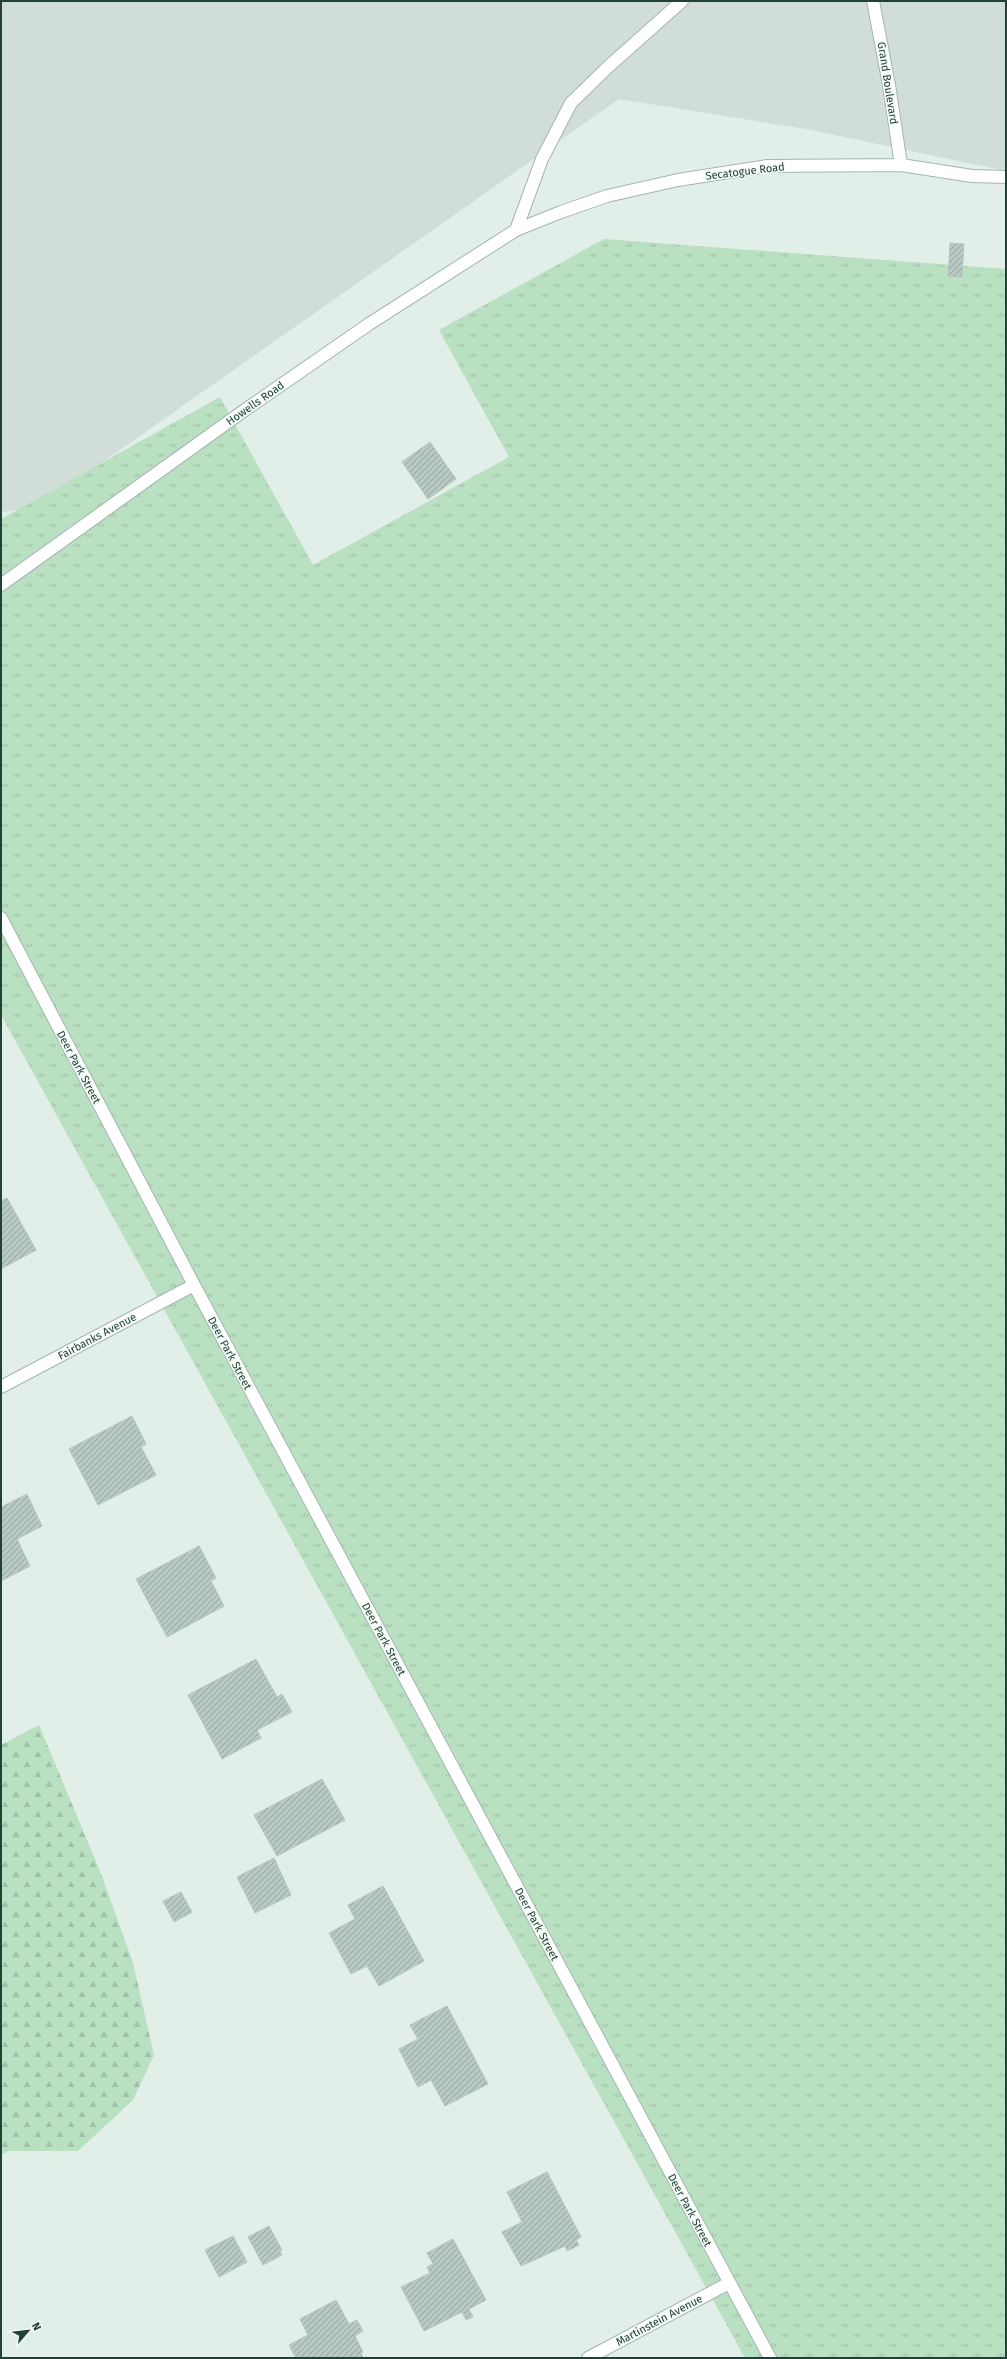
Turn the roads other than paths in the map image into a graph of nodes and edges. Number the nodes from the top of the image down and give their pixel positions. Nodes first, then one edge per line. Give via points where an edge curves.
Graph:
1 (682, 1) edge
2 (873, 1) edge
3 (901, 164) junction
4 (1006, 177) edge
5 (516, 230) junction
6 (1, 586) edge
7 (1, 918) edge
8 (194, 1285) junction
9 (1, 1387) edge
10 (729, 2283) junction
11 (588, 2358) edge
12 (770, 2358) edge

1 - 5 street via 571,103 542,159
2 - 3 street, Grand Boulevard
3 - 4 street, Secatogue Road via 972,176
3 - 5 street, Secatogue Road via 766,166 689,178 607,196
5 - 6 street, Howells Road via 350,337
7 - 8 street, Deer Park Street
8 - 9 street, Fairbanks Avenue
8 - 10 street, Deer Park Street
10 - 11 street, Martinstein Avenue
10 - 12 street, Deer Park Street

